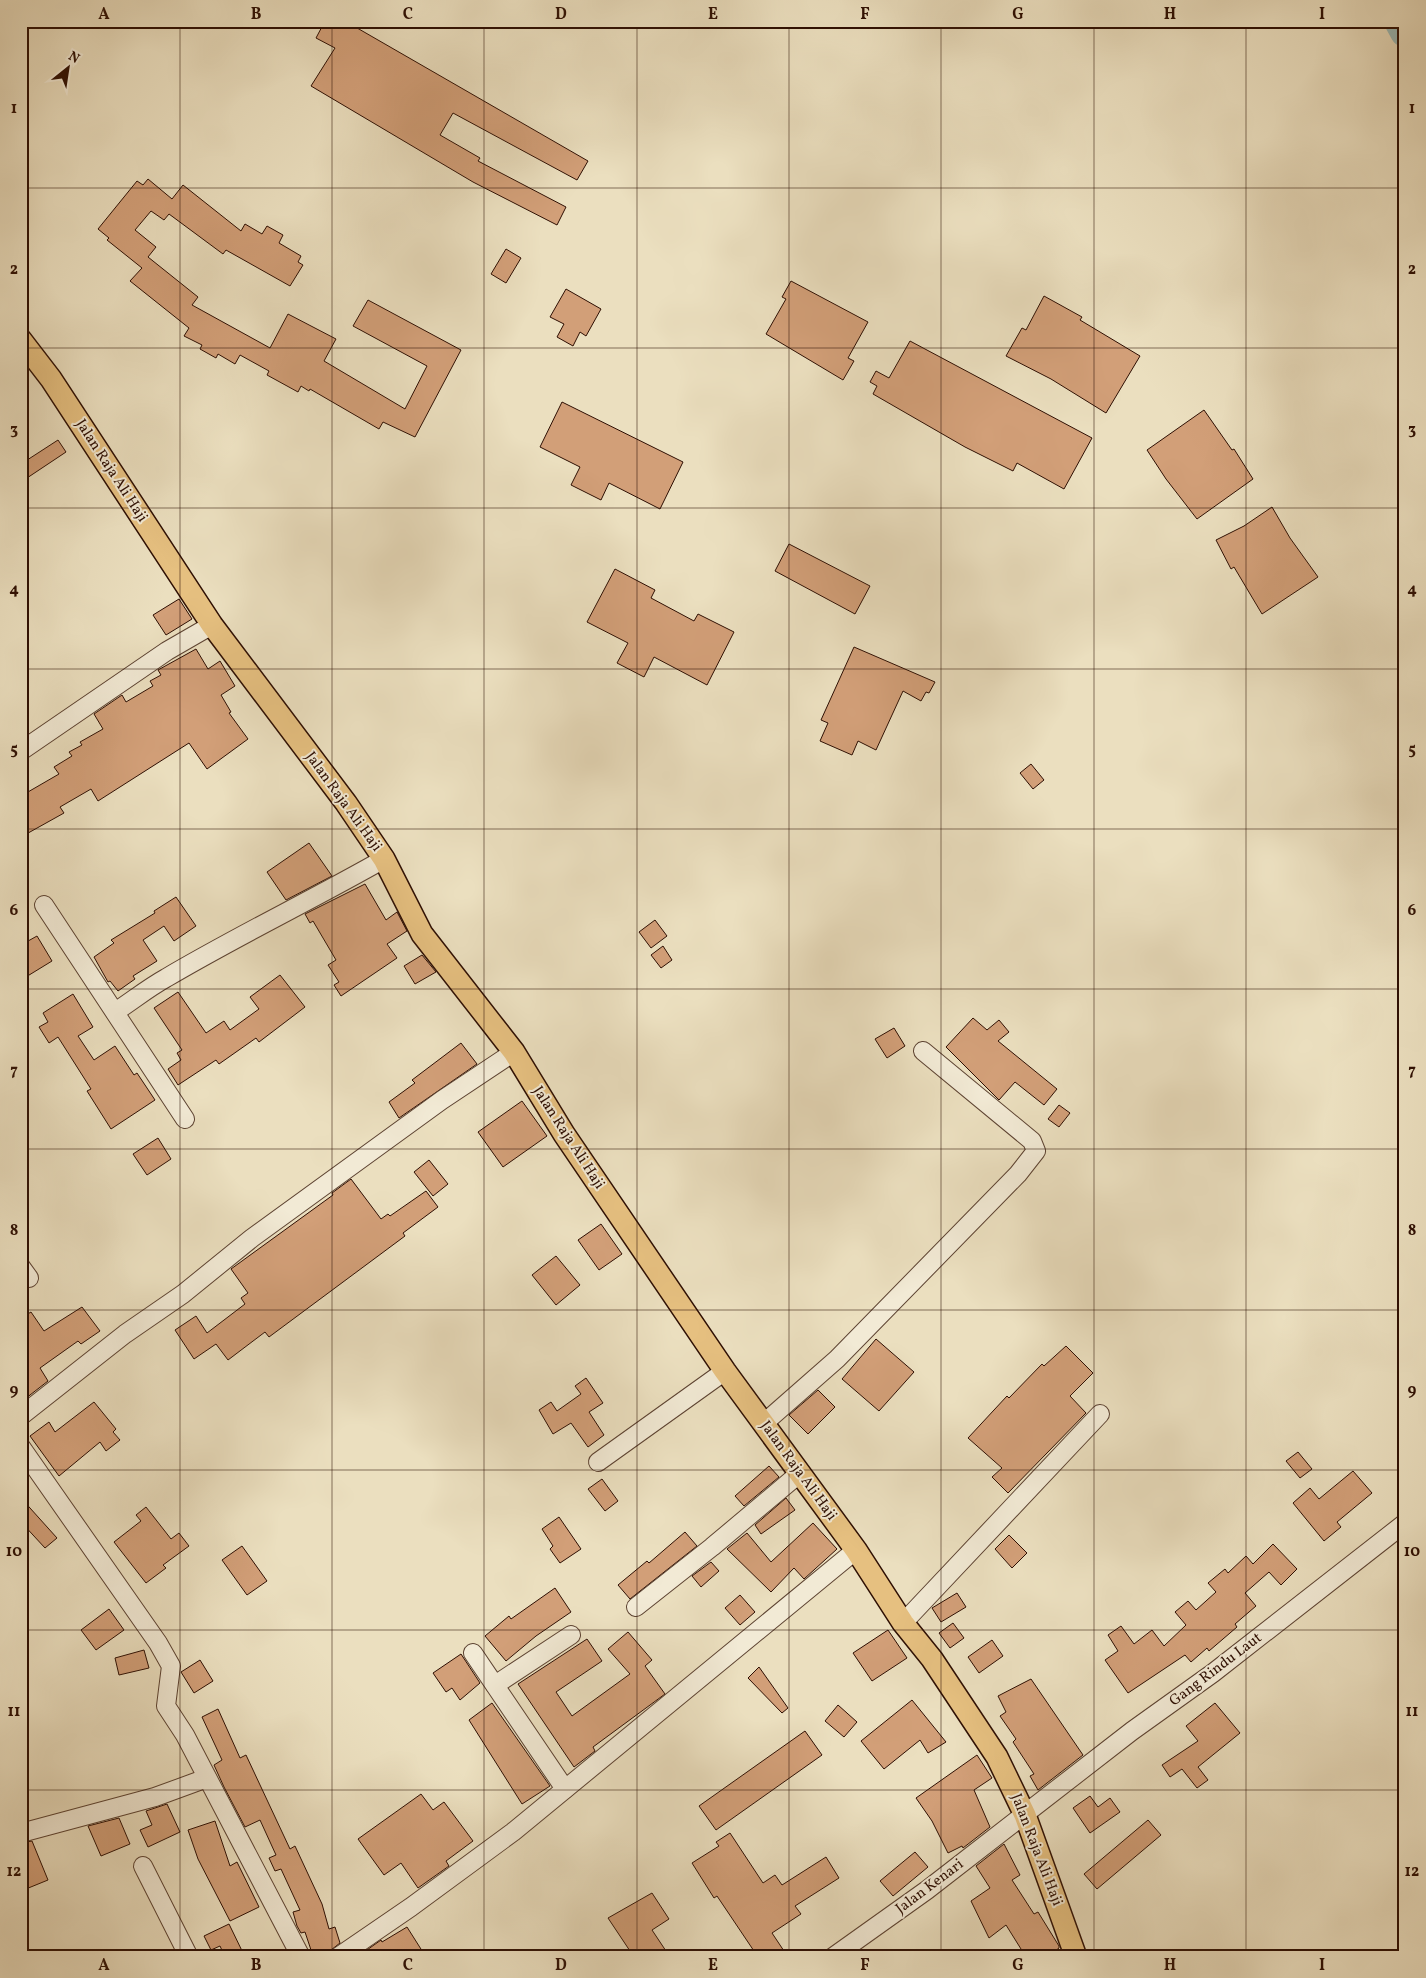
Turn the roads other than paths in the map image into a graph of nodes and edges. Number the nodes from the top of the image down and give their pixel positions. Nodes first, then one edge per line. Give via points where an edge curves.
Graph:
1 (21, 340) edge
2 (212, 625) junction
3 (21, 751) edge
4 (384, 859) junction
5 (44, 905) dead end
6 (115, 1012) junction
7 (923, 1051) dead end
8 (514, 1052) junction
9 (185, 1119) dead end
10 (725, 1371) junction
11 (1100, 1414) dead end
12 (21, 1416) edge
13 (763, 1424) junction
14 (21, 1447) edge
15 (598, 1462) dead end
16 (800, 1473) junction
17 (1405, 1523) edge
18 (856, 1550) junction
19 (636, 1607) dead end
20 (903, 1623) junction
21 (571, 1635) dead end
22 (474, 1653) dead end
23 (495, 1686) junction
24 (207, 1778) junction
25 (565, 1789) junction
26 (1025, 1815) junction
27 (21, 1833) edge
28 (143, 1866) dead end
29 (189, 1957) edge
30 (301, 1957) edge
31 (338, 1957) edge
32 (833, 1957) edge
33 (1076, 1957) edge

1 - 2 main road, Jalan Raja Ali Haji via 51,379
2 - 3 street via 166,651
2 - 4 main road, Jalan Raja Ali Haji via 346,803
4 - 6 street via 236,938 164,979
4 - 8 main road, Jalan Raja Ali Haji via 422,934
5 - 6 street
6 - 9 street
7 - 13 street via 1032,1141 1036,1151 1018,1174 883,1313 837,1359
8 - 10 main road, Jalan Raja Ali Haji via 564,1134
8 - 12 street via 442,1100 252,1238
10 - 13 main road, Jalan Raja Ali Haji
10 - 15 street
11 - 20 street
13 - 16 main road, Jalan Raja Ali Haji
14 - 24 street via 171,1666 166,1706
16 - 18 main road, Jalan Raja Ali Haji
16 - 19 street
17 - 26 street, Gang Rindu Laut
18 - 20 main road, Jalan Raja Ali Haji
18 - 25 street
20 - 26 main road, Jalan Raja Ali Haji via 932,1659 997,1757
21 - 23 street
22 - 23 street
23 - 25 street
24 - 27 street via 155,1797
24 - 30 street
25 - 31 street via 458,1872
26 - 32 street, Jalan Kenari
26 - 33 main road, Jalan Raja Ali Haji
28 - 29 street

